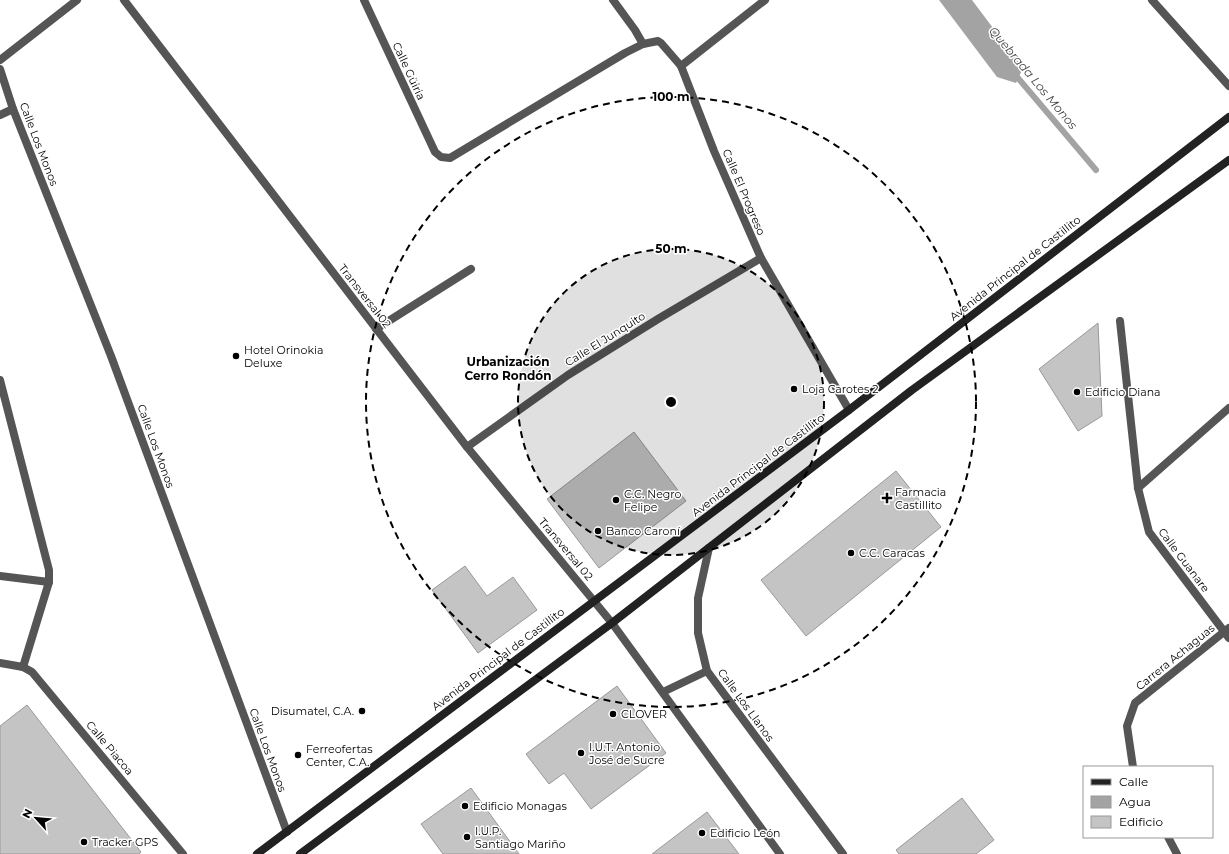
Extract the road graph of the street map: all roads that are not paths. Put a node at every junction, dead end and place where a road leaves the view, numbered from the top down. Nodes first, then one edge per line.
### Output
1 (77, 0) edge
2 (124, 0) edge
3 (364, 0) edge
4 (613, 0) edge
5 (764, 0) edge
6 (1152, 0) edge
7 (644, 44) junction
8 (0, 60) edge
9 (681, 66) junction
10 (0, 69) edge
11 (1229, 86) edge
12 (13, 109) junction
13 (0, 114) edge
14 (1229, 117) edge
15 (1229, 160) edge
16 (761, 258) junction
17 (471, 269) dead end
18 (1120, 321) dead end
19 (376, 329) junction
20 (0, 380) edge
21 (1229, 408) edge
22 (849, 410) junction
23 (468, 447) junction
24 (1138, 488) junction
25 (709, 548) junction
26 (0, 576) edge
27 (49, 582) junction
28 (594, 600) junction
29 (612, 623) junction
30 (1227, 632) edge
31 (0, 663) edge
32 (22, 667) junction
33 (707, 671) junction
34 (662, 692) junction
35 (1133, 766) edge
36 (287, 832) junction
37 (1169, 838) edge
38 (183, 854) edge
39 (257, 854) edge
40 (300, 854) edge
41 (780, 854) edge
42 (843, 854) edge
43 (1177, 854) edge

1 - 8 street
2 - 19 street, Transversal 02
3 - 7 street, Calle Güiria
4 - 7 street
5 - 9 street
6 - 11 street
7 - 9 street, Calle El Progreso
9 - 16 street, Calle El Progreso
10 - 12 street, Calle Los Monos
12 - 13 street
12 - 36 street, Calle Los Monos
14 - 22 main road, Avenida Principal de Castillito
15 - 25 main road
16 - 22 street, Calle El Progreso
16 - 23 street, Calle El Junquito
17 - 19 street
18 - 24 street, Calle Guanare
19 - 23 street, Transversal 02
20 - 27 street
21 - 24 street
22 - 28 main road, Avenida Principal de Castillito
23 - 28 street, Transversal 02
24 - 30 street, Calle Guanare
25 - 29 main road
25 - 33 street, Calle Los Llanos
26 - 27 street
27 - 32 street
28 - 29 street
28 - 36 main road, Avenida Principal de Castillito
29 - 34 street
29 - 40 main road
30 - 35 street, Carrera Achaguas
31 - 32 street, Calle Piacoa
32 - 38 street, Calle Piacoa
33 - 34 street
33 - 42 street, Calle Los Llanos
34 - 41 street
36 - 39 main road, Avenida Principal de Castillito
37 - 43 street

